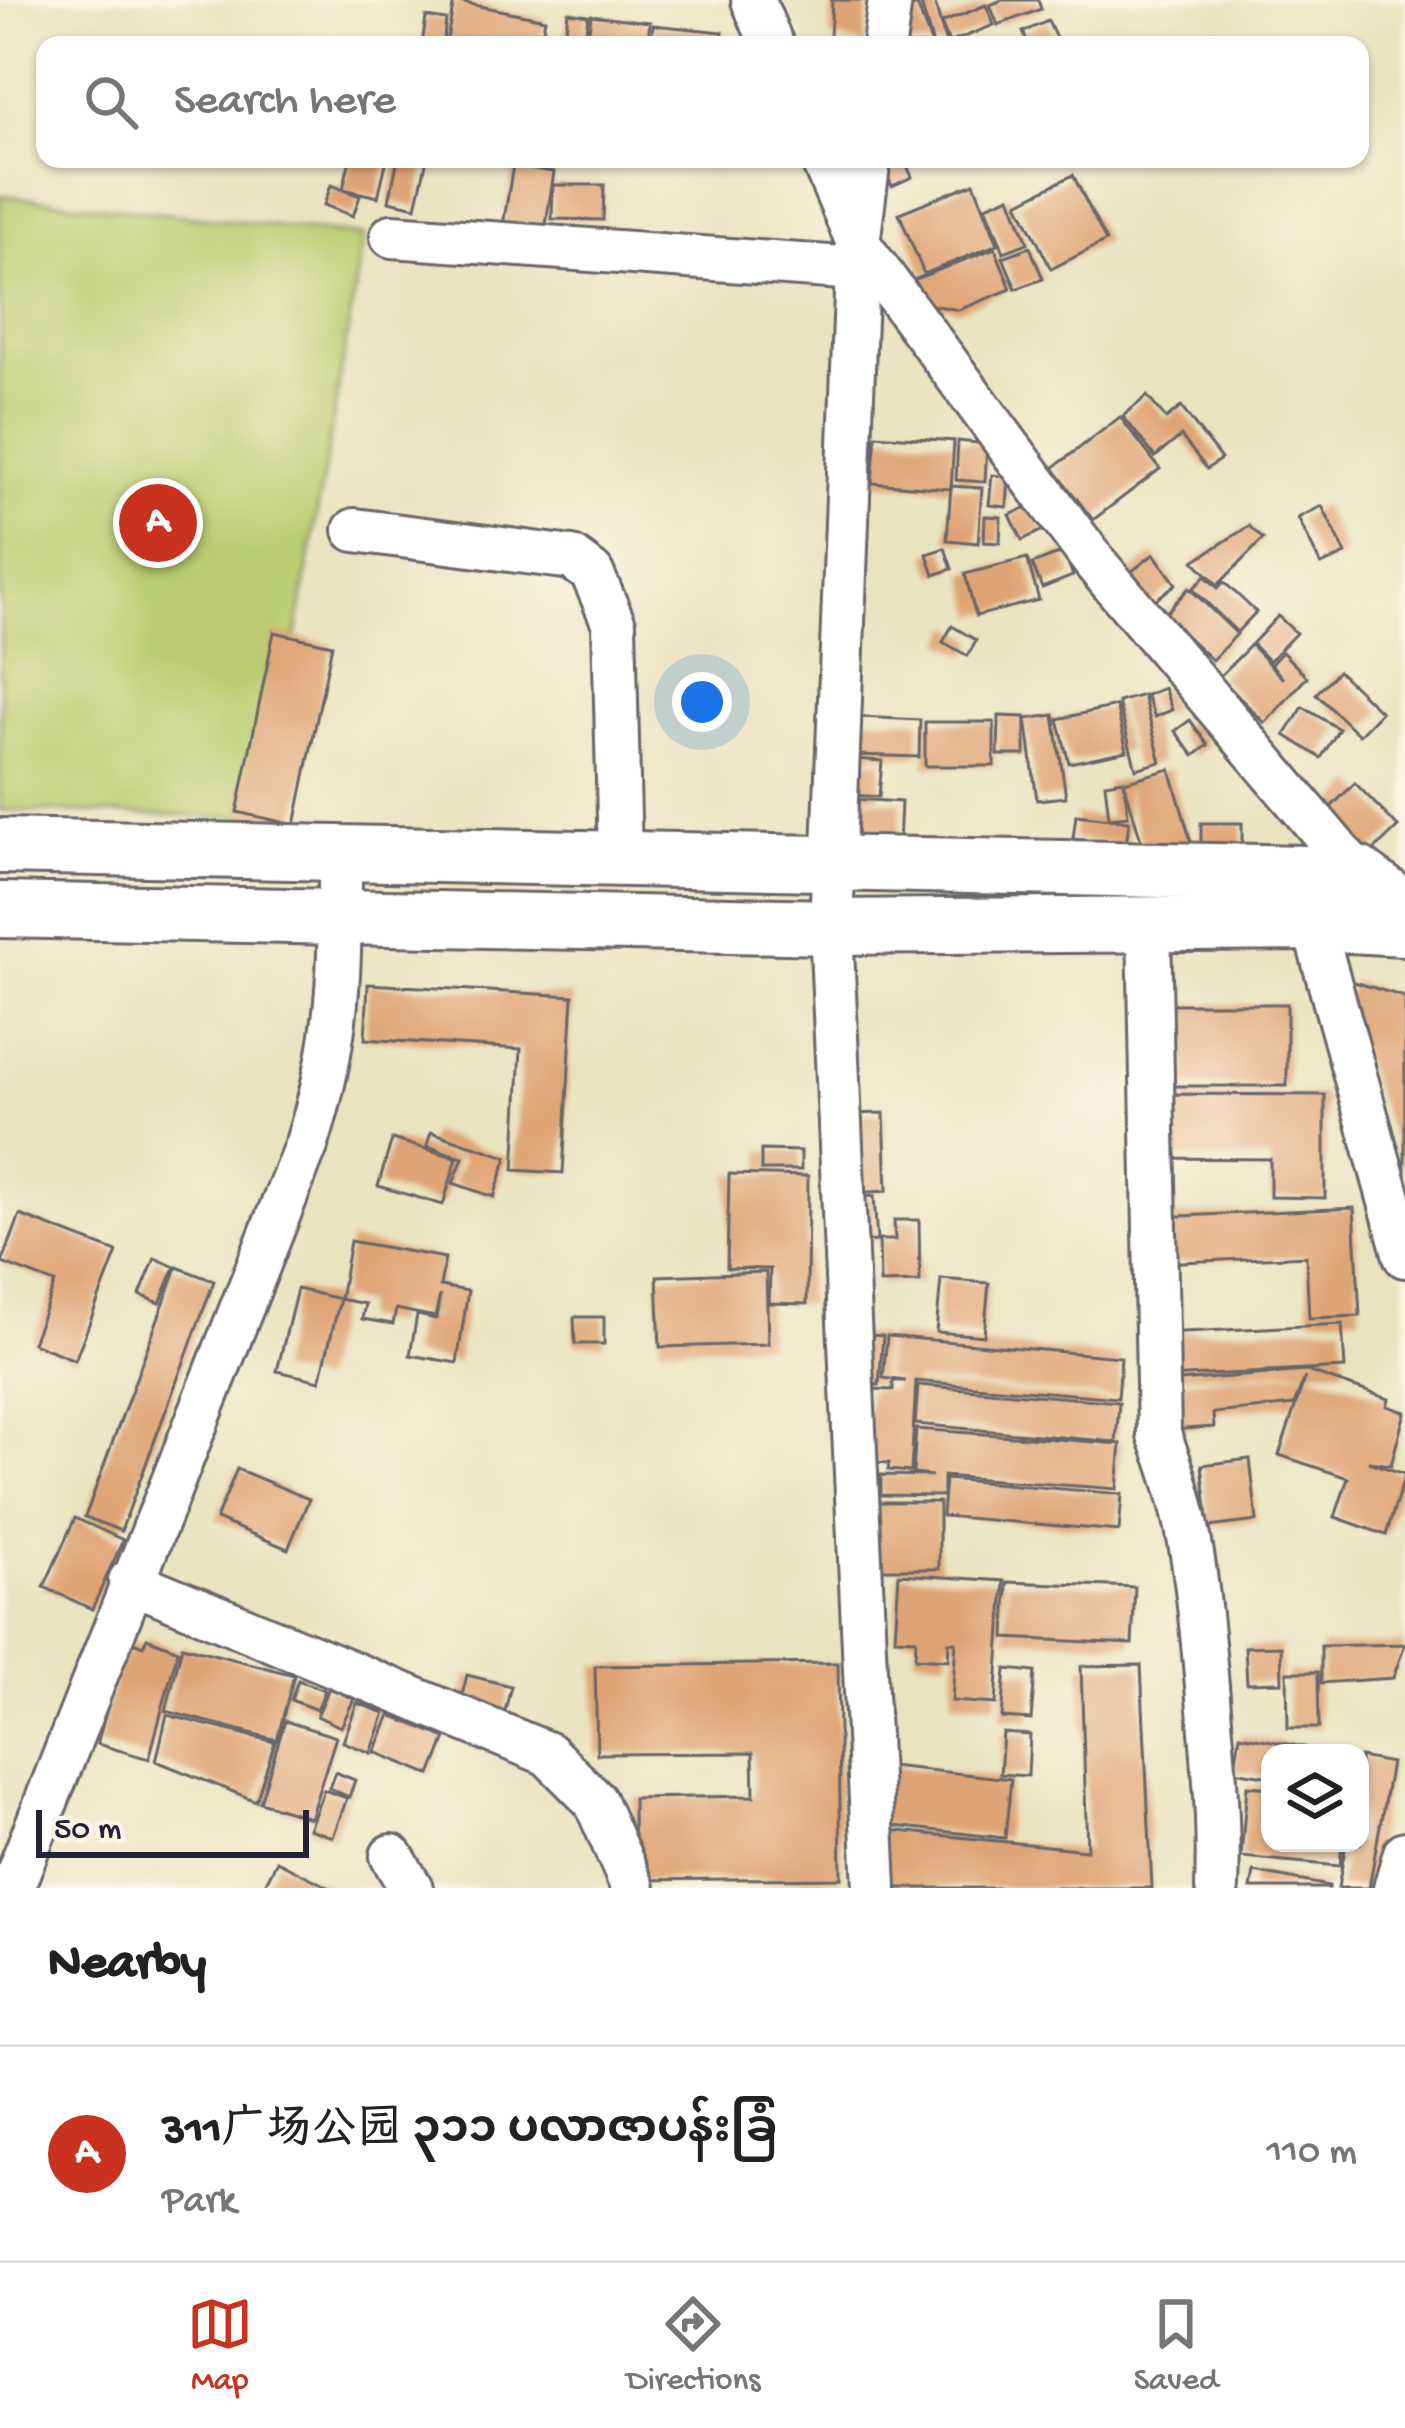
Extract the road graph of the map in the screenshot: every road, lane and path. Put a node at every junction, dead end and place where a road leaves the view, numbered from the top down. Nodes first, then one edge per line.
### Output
1 (753, 0) edge
2 (890, 0) edge
3 (768, 36) edge
4 (885, 36) edge
5 (825, 168) edge
6 (868, 168) edge
7 (392, 236) dead end
8 (858, 256) junction
9 (355, 530) dead end
10 (0, 846) edge
11 (340, 853) junction
12 (620, 859) junction
13 (834, 863) junction
14 (1358, 874) junction
15 (1405, 909) edge
16 (0, 910) edge
17 (340, 917) junction
18 (1313, 923) junction
19 (1149, 924) junction
20 (831, 927) junction
21 (1405, 928) edge
22 (1405, 1256) edge
23 (130, 1581) junction
24 (1405, 1853) edge
25 (12, 1888) edge
26 (633, 1888) edge
27 (875, 1888) edge
28 (1217, 1888) edge
29 (1396, 1888) edge

1 - 3 street
2 - 4 street
5 - 8 street
6 - 8 street
7 - 8 street
8 - 13 street
8 - 14 street
9 - 12 street
10 - 11 main road
11 - 12 main road
11 - 17 street
12 - 13 main road
13 - 14 main road
13 - 20 street
14 - 15 main road
16 - 17 main road
17 - 20 main road
17 - 23 street
18 - 19 main road
18 - 21 main road
18 - 22 street
19 - 20 main road
19 - 28 street
20 - 27 street
23 - 25 street
23 - 26 street
24 - 29 street

